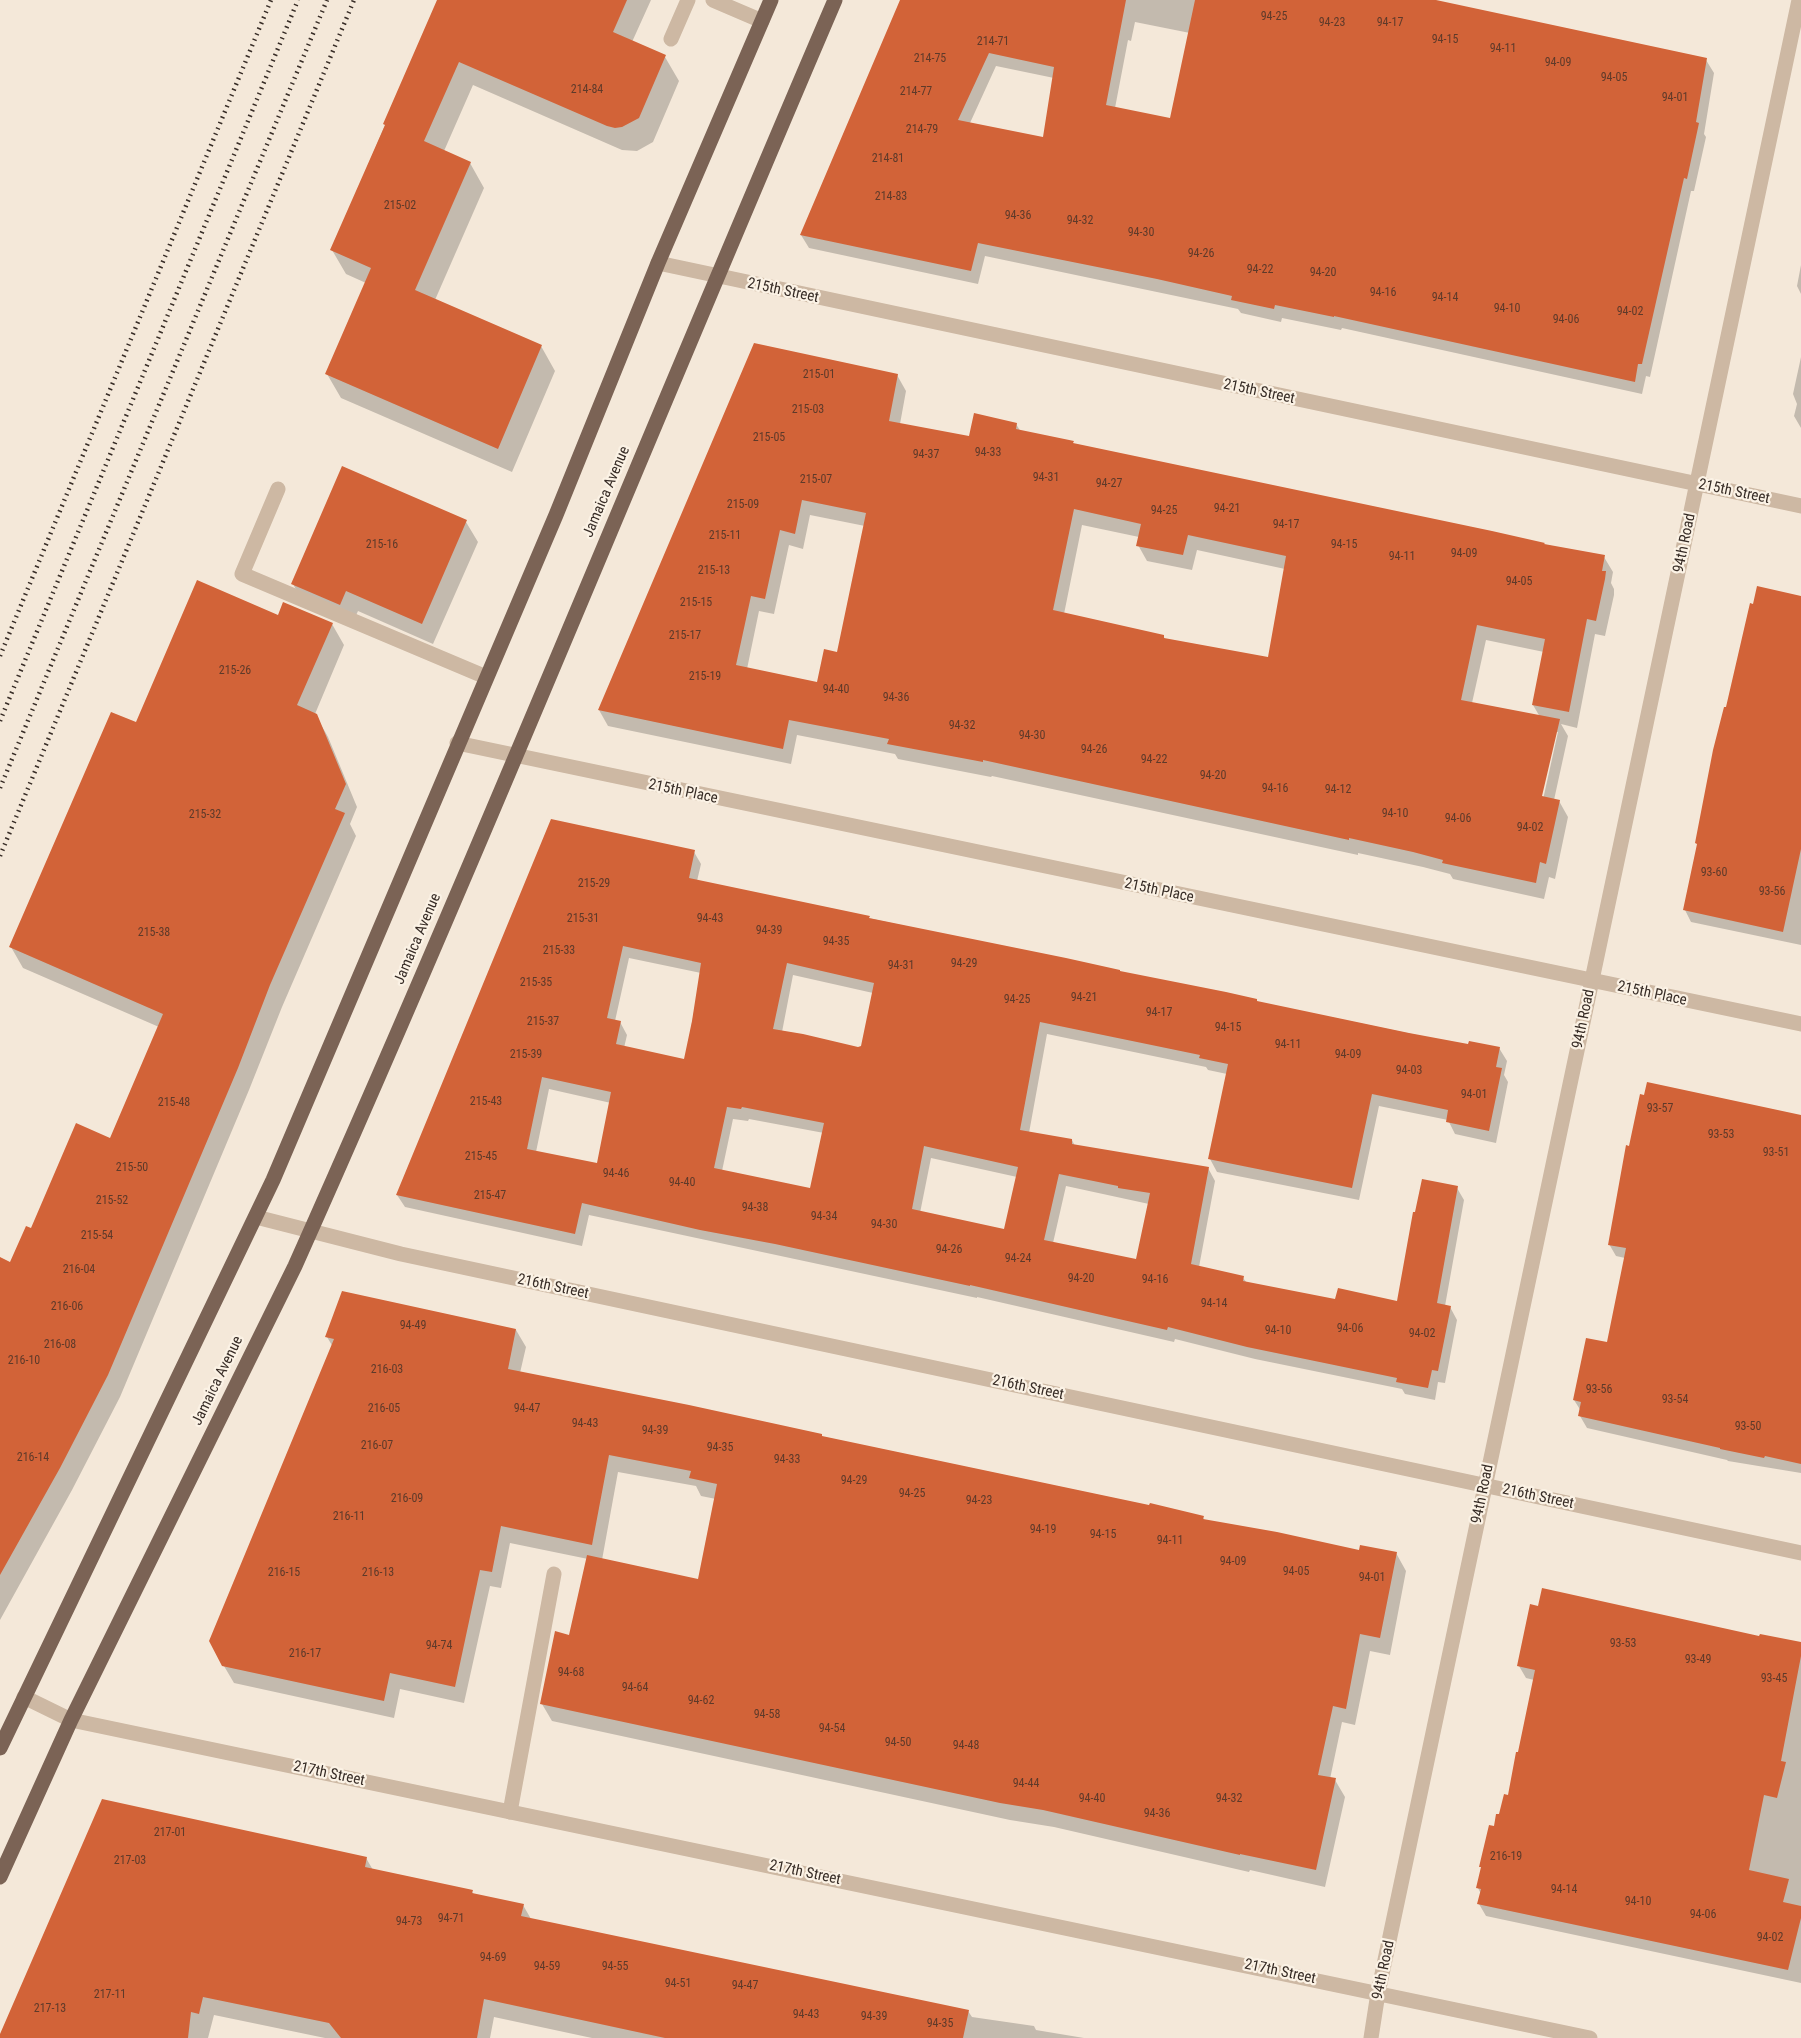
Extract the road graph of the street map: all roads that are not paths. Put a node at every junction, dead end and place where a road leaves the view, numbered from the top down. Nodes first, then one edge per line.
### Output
1 (688, 0) edge
2 (713, 0) edge
3 (771, 0) edge
4 (835, 0) edge
5 (1799, 0) edge
6 (762, 21) junction
7 (671, 39) dead end
8 (658, 263) junction
9 (716, 277) junction
10 (1697, 485) junction
11 (278, 489) dead end
12 (1801, 506) edge
13 (486, 677) junction
14 (457, 743) junction
15 (516, 757) junction
16 (1592, 981) junction
17 (1801, 1024) edge
18 (256, 1217) junction
19 (310, 1232) junction
20 (1484, 1486) junction
21 (1801, 1553) edge
22 (554, 1574) dead end
23 (24, 1696) junction
24 (71, 1720) junction
25 (0, 1748) edge
26 (510, 1812) junction
27 (0, 1877) edge
28 (1378, 1993) junction
29 (1371, 2038) edge
30 (1590, 2038) edge

1 - 7 street
2 - 6 street
3 - 6 main road
4 - 9 main road, Jamaica Avenue
5 - 10 street, 94th Road
6 - 8 main road
8 - 9 street, 215th Street
8 - 13 main road
9 - 10 street, 215th Street
9 - 15 main road, Jamaica Avenue
10 - 12 street, 215th Street
10 - 16 street, 94th Road
11 - 13 street
13 - 14 main road
14 - 15 street, 215th Place
14 - 18 main road
15 - 16 street, 215th Place
15 - 19 main road, Jamaica Avenue
16 - 17 street, 215th Place
16 - 20 street, 94th Road
18 - 19 street, 216th Street
18 - 23 main road
19 - 20 street, 216th Street
19 - 24 main road, Jamaica Avenue
20 - 21 street, 216th Street
20 - 28 street, 94th Road
22 - 26 street
23 - 24 street, 217th Street
23 - 25 main road
24 - 26 street, 217th Street
24 - 27 main road, Jamaica Avenue
26 - 28 street, 217th Street
28 - 29 street, 94th Road
28 - 30 street, 217th Street

